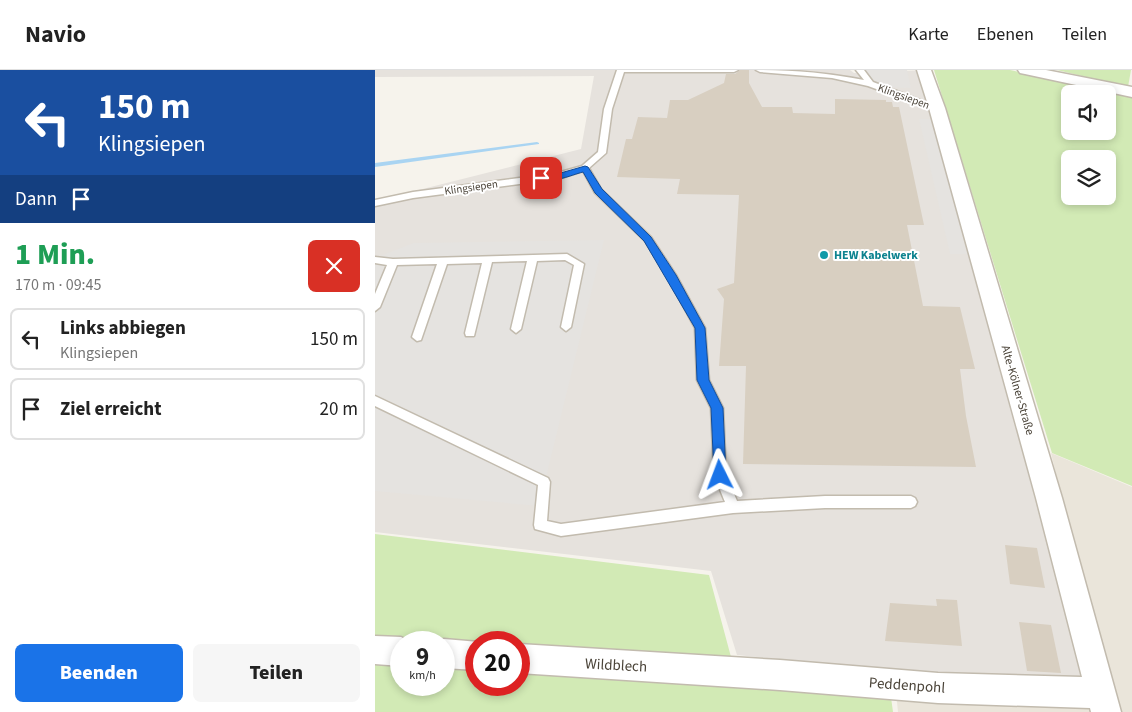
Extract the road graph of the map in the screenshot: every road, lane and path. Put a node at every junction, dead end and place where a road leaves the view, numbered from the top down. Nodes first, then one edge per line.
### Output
1 (734, 70) edge
2 (760, 70) edge
3 (860, 70) edge
4 (923, 70) edge
5 (1025, 70) edge
6 (871, 84) junction
7 (1132, 92) edge
8 (937, 108) junction
9 (585, 168) junction
10 (375, 205) edge
11 (533, 258) junction
12 (488, 259) junction
13 (375, 260) edge
14 (443, 260) junction
15 (393, 262) junction
16 (375, 307) edge
17 (566, 327) dead end
18 (517, 330) dead end
19 (470, 333) dead end
20 (417, 338) dead end
21 (375, 401) edge
22 (911, 502) dead end
23 (733, 507) junction
24 (375, 650) edge
25 (390, 651) edge
26 (530, 660) edge
27 (713, 670) joint
28 (1104, 703) edge

1 - 9 lane, Klingsiepen
2 - 6 lane, Klingsiepen
3 - 6 lane, Klingsiepen
4 - 8 street, Alte-Kölner-Straße
5 - 7 street
6 - 8 lane, Klingsiepen
8 - 28 street, Alte-Kölner-Straße
9 - 10 lane, Klingsiepen
9 - 23 lane
11 - 12 lane
11 - 17 lane
11 - 18 lane
12 - 14 lane
12 - 19 lane
13 - 15 lane
14 - 15 lane
14 - 20 lane
15 - 16 lane
21 - 23 lane
22 - 23 lane
24 - 25 street
26 - 27 street, Wildblech
27 - 28 street, Peddenpohl

